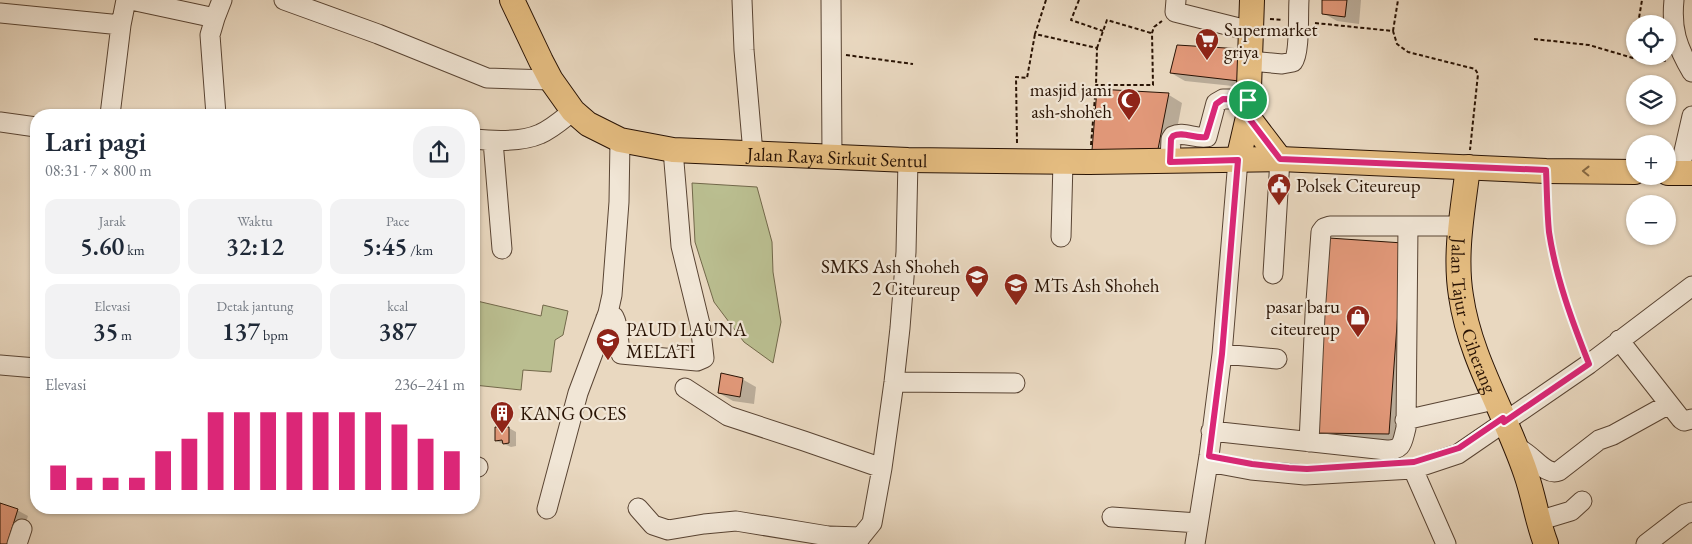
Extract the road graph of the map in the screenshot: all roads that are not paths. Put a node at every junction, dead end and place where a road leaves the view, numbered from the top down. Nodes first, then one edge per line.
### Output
1 (126, 0) edge
2 (131, 0) edge
3 (222, 0) edge
4 (284, 0) edge
5 (512, 0) edge
6 (742, 0) edge
7 (831, 0) edge
8 (1299, 0) edge
9 (1674, 0) edge
10 (1175, 6) edge
11 (0, 13) edge
12 (1252, 16) edge
13 (215, 18) junction
14 (121, 25) junction
15 (1250, 61) junction
16 (1688, 66) edge
17 (551, 80) junction
18 (1248, 108) junction
19 (111, 109) edge
20 (216, 109) edge
21 (573, 111) junction
22 (1692, 116) edge
23 (0, 122) edge
24 (30, 126) edge
25 (480, 140) edge
26 (620, 140) junction
27 (493, 141) junction
28 (673, 150) junction
29 (753, 153) junction
30 (832, 156) junction
31 (1280, 159) junction
32 (908, 160) junction
33 (1238, 160) junction
34 (1063, 162) junction
35 (1170, 162) junction
36 (1468, 167) junction
37 (1626, 172) edge
38 (1679, 173) edge
39 (1408, 226) junction
40 (1460, 226) junction
41 (1061, 237) dead end
42 (502, 249) dead end
43 (1273, 274) dead end
44 (1692, 286) edge
45 (606, 318) junction
46 (1619, 340) junction
47 (1222, 354) junction
48 (1277, 359) dead end
49 (0, 365) edge
50 (30, 368) edge
51 (894, 382) junction
52 (1016, 384) dead end
53 (685, 388) dead end
54 (1669, 404) junction
55 (1500, 413) junction
56 (1692, 419) edge
57 (1405, 420) junction
58 (1212, 432) junction
59 (1309, 442) junction
60 (1515, 447) junction
61 (1395, 450) junction
62 (1208, 459) junction
63 (1414, 466) junction
64 (882, 468) junction
65 (1582, 500) dead end
66 (638, 508) dead end
67 (547, 509) dead end
68 (1692, 512) edge
69 (1112, 518) dead end
70 (1538, 521) junction
71 (1198, 523) junction
72 (858, 540) edge
73 (1196, 544) edge
74 (1446, 544) edge
75 (1546, 544) edge
76 (1646, 544) edge

1 - 14 street
2 - 13 street
3 - 13 street
4 - 17 street
5 - 17 main road, Jalan Raya Sirkuit Sentul
6 - 29 street
7 - 30 street
8 - 15 street
9 - 16 street
10 - 12 street
11 - 14 street
12 - 15 main road
13 - 20 street
14 - 19 street
15 - 18 main road
17 - 21 main road, Jalan Raya Sirkuit Sentul
18 - 31 main road
18 - 33 main road
18 - 35 street
21 - 26 main road, Jalan Raya Sirkuit Sentul
21 - 27 street
22 - 38 street
23 - 24 street
25 - 27 street
26 - 28 main road, Jalan Raya Sirkuit Sentul
26 - 45 street
27 - 42 street
28 - 29 main road, Jalan Raya Sirkuit Sentul
28 - 45 street
29 - 30 main road, Jalan Raya Sirkuit Sentul
30 - 32 main road, Jalan Raya Sirkuit Sentul
31 - 33 main road, Jalan Raya Sirkuit Sentul
31 - 36 main road, Jalan Raya Sirkuit Sentul
31 - 43 street
32 - 34 main road, Jalan Raya Sirkuit Sentul
32 - 51 street
33 - 35 main road, Jalan Raya Sirkuit Sentul
33 - 47 street
34 - 35 main road, Jalan Raya Sirkuit Sentul
34 - 41 street
37 -> 36 main road, Jalan Raya Sirkuit Sentul
36 - 40 main road, Jalan Tajur - Ciherang
39 - 40 street
39 - 57 street
39 - 59 street
40 - 55 main road, Jalan Tajur - Ciherang
44 - 46 street
45 - 67 street
46 - 54 street
46 - 55 street
47 - 48 street
47 - 58 street
49 - 50 street
51 - 52 street
51 - 64 street
53 - 64 street
54 - 56 street
54 - 60 street
55 - 57 street
55 - 60 main road, Jalan Tajur - Ciherang
55 - 63 street
57 - 61 street
58 - 59 street
58 - 62 street
59 - 61 street
60 - 70 main road, Jalan Tajur - Ciherang
61 - 63 street
62 - 63 street
62 - 71 street
63 - 74 street
64 - 72 street
65 - 70 street
66 - 72 street
68 - 76 street
69 - 71 street
70 - 75 main road, Jalan Tajur - Ciherang
71 - 73 street

